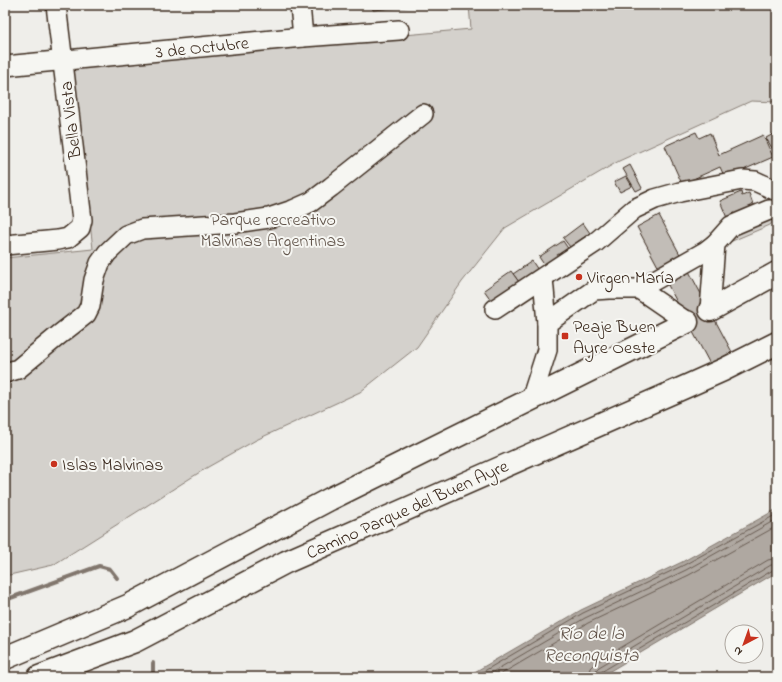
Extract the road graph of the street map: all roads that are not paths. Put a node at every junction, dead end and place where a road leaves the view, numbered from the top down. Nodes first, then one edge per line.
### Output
1 (56, 5) edge
2 (300, 5) edge
3 (399, 30) dead end
4 (303, 37) junction
5 (63, 61) junction
6 (5, 66) edge
7 (423, 114) dead end
8 (777, 191) edge
9 (777, 210) edge
10 (715, 244) junction
11 (5, 245) edge
12 (777, 273) edge
13 (543, 278) junction
14 (639, 289) junction
15 (495, 309) dead end
16 (710, 310) joint
17 (687, 322) joint
18 (547, 324) junction
19 (777, 343) edge
20 (5, 373) edge
21 (531, 400) junction
22 (135, 641) junction
23 (40, 644) junction
24 (5, 652) edge
25 (5, 658) edge
26 (39, 677) edge
27 (66, 677) edge

1 - 5 street, Bella Vista
2 - 4 street
3 - 4 street, 3 de Octubre
4 - 5 street, 3 de Octubre
5 - 6 street, 3 de Octubre
5 - 11 street, Bella Vista
7 - 20 street
8 - 13 street
9 - 10 street
10 - 14 street
10 - 16 street
12 - 16 highway
13 - 15 street
13 - 18 street
14 - 17 street
14 - 18 street
17 - 21 highway, Camino Parque del Buen Ayre
18 - 21 street
19 - 22 highway, Camino Parque del Buen Ayre
21 - 23 highway, Camino Parque del Buen Ayre
22 - 26 highway, Camino Parque del Buen Ayre
22 - 27 highway
23 - 24 highway
23 - 25 highway, Camino Parque del Buen Ayre

